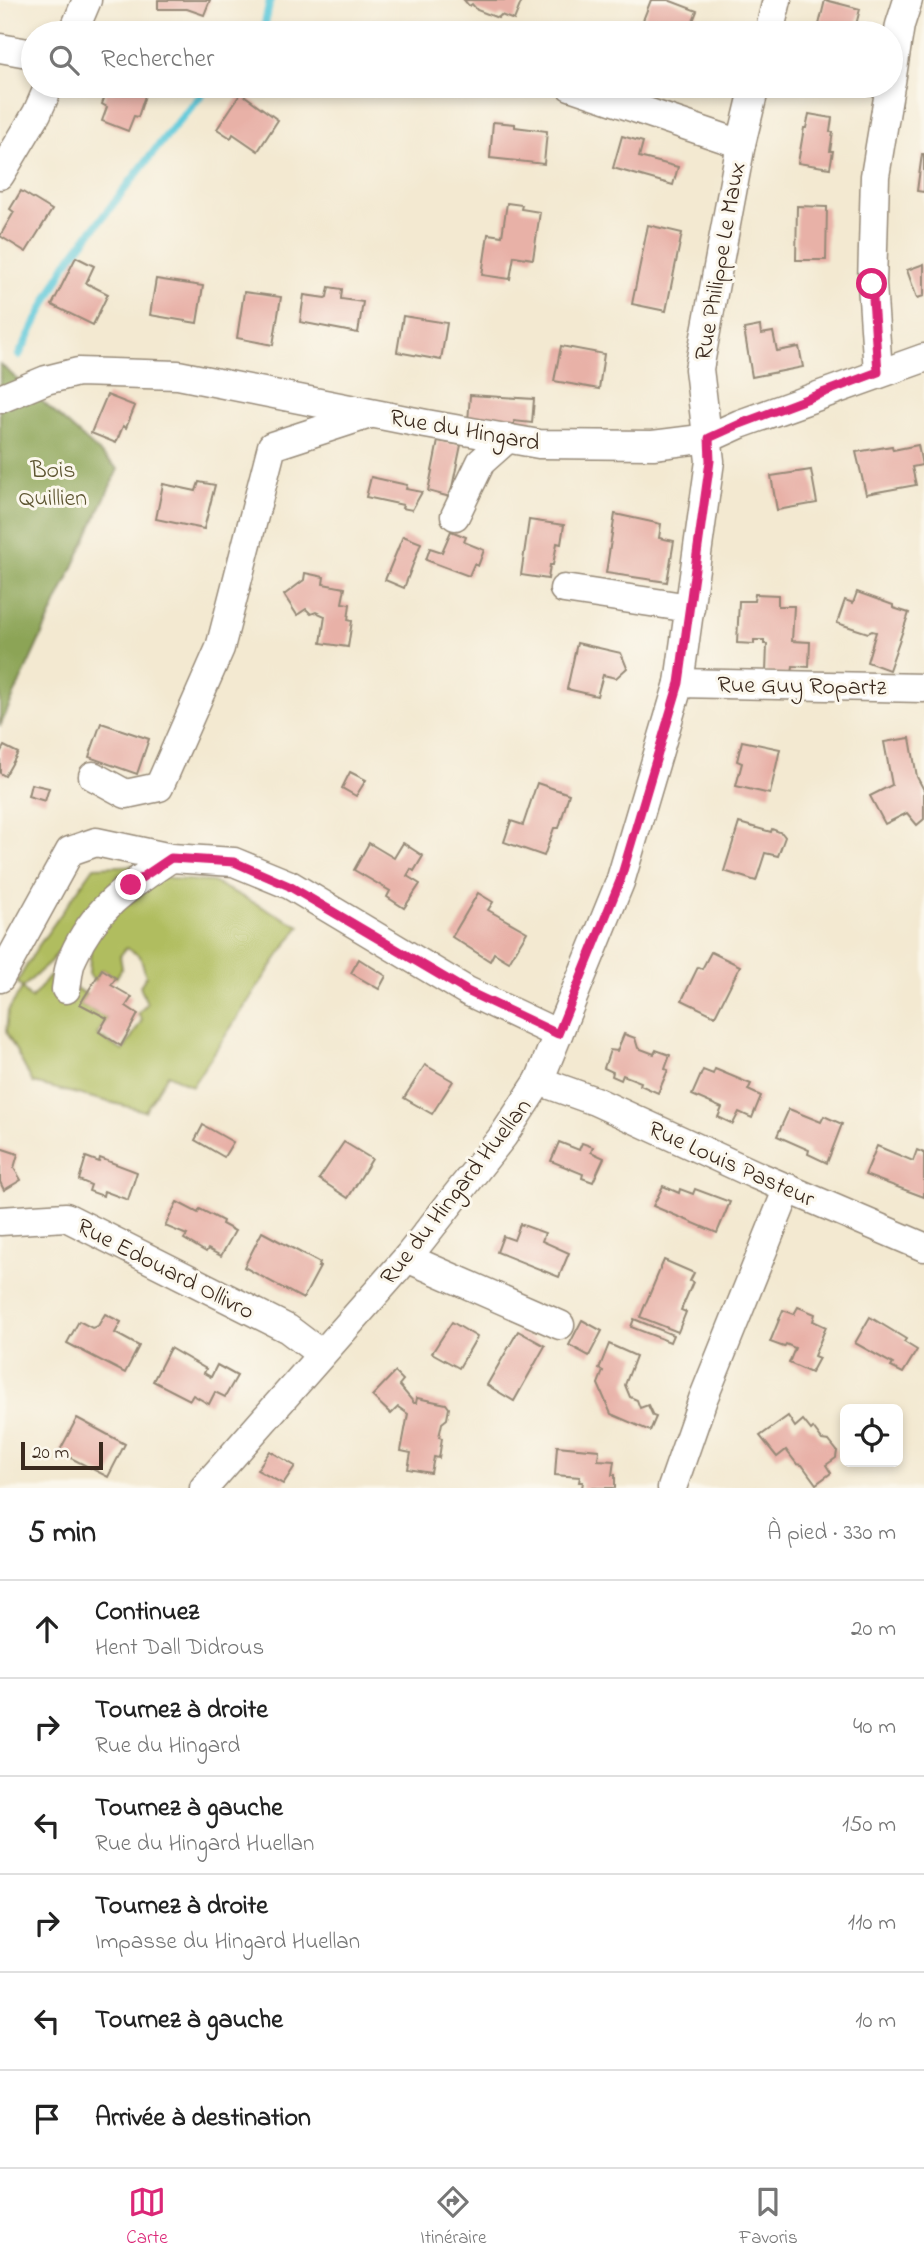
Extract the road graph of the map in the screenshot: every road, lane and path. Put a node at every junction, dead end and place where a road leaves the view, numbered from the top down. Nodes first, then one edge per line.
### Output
1 (87, 0) edge
2 (777, 0) edge
3 (908, 0) edge
4 (78, 21) edge
5 (772, 21) edge
6 (901, 21) edge
7 (0, 48) edge
8 (21, 52) edge
9 (44, 98) edge
10 (605, 98) edge
11 (752, 98) edge
12 (888, 98) edge
13 (741, 144) junction
14 (0, 175) edge
15 (924, 358) edge
16 (878, 372) junction
17 (0, 399) edge
18 (372, 413) junction
19 (508, 438) junction
20 (709, 438) junction
21 (456, 516) dead end
22 (565, 589) dead end
23 (690, 608) junction
24 (679, 683) junction
25 (924, 688) edge
26 (93, 776) dead end
27 (171, 858) junction
28 (0, 978) edge
29 (66, 989) dead end
30 (558, 1034) junction
31 (539, 1082) junction
32 (788, 1188) junction
33 (0, 1221) edge
34 (924, 1247) edge
35 (407, 1258) junction
36 (560, 1325) dead end
37 (321, 1354) junction
38 (204, 1488) edge
39 (672, 1488) edge

1 - 4 street
2 - 5 street
3 - 6 street
7 - 8 street
9 - 14 street
10 - 13 street
11 - 13 street, Rue Philippe Le Maux
12 - 16 street
13 - 20 street, Rue Philippe Le Maux
15 - 16 street, Rue du Hingard
16 - 20 street, Rue du Hingard
17 - 18 street, Rue du Hingard
18 - 19 street, Rue du Hingard
18 - 26 street
19 - 20 street, Rue du Hingard
19 - 21 street
20 - 23 street, Rue du Hingard Huellan
22 - 23 street
23 - 24 street, Rue du Hingard Huellan
24 - 25 street, Rue Guy Ropartz
24 - 30 street, Rue du Hingard Huellan
27 - 28 street
27 - 29 street
27 - 30 street
30 - 31 street, Rue du Hingard Huellan
31 - 32 street, Rue Louis Pasteur
31 - 35 street, Rue du Hingard Huellan
32 - 34 street, Rue Louis Pasteur
32 - 39 street
33 - 37 street, Rue Edouard Ollivro
35 - 36 street
35 - 37 street, Rue du Hingard Huellan
37 - 38 street, Rue du Hingard Huellan

